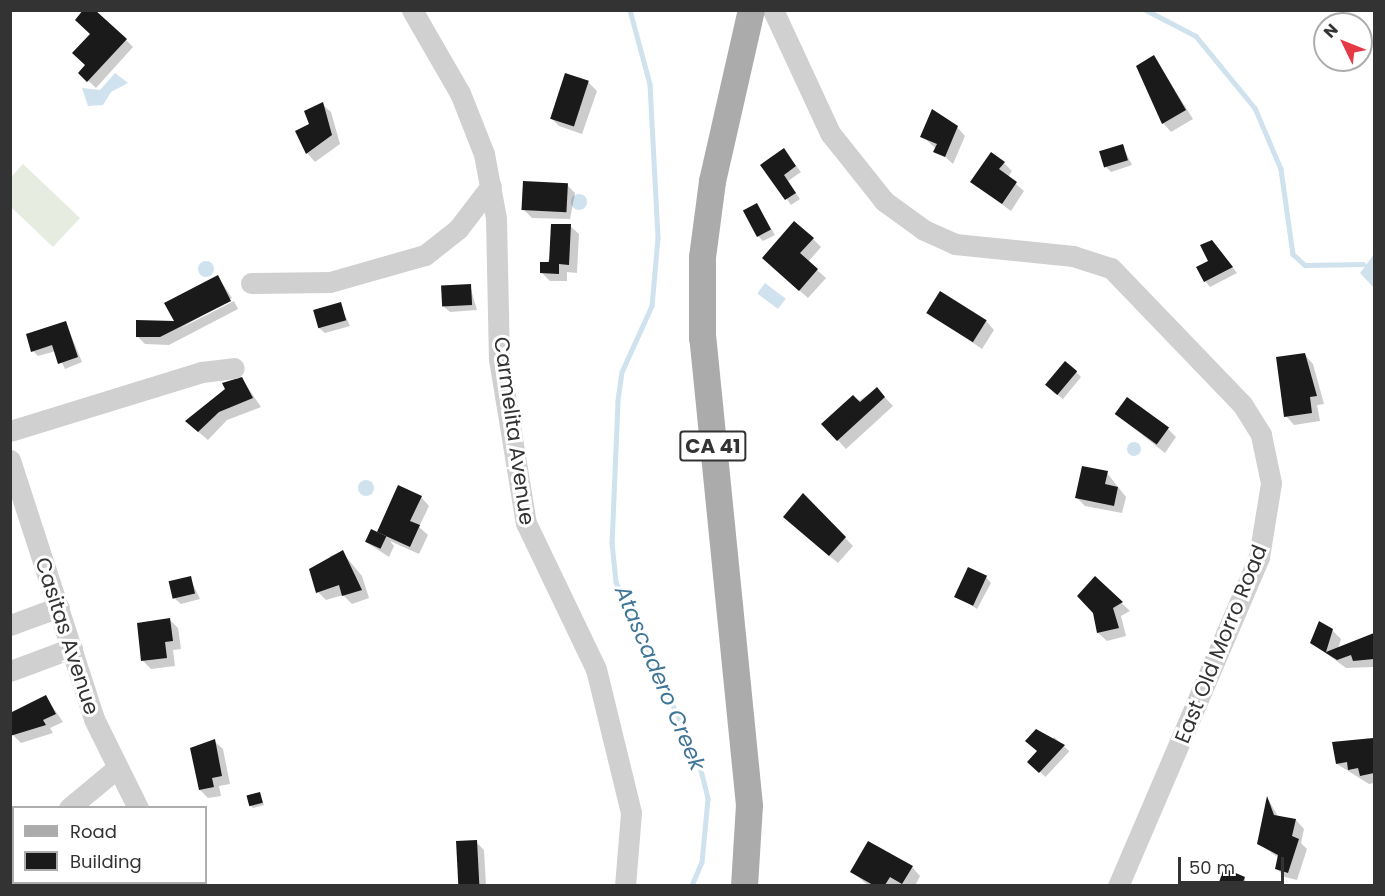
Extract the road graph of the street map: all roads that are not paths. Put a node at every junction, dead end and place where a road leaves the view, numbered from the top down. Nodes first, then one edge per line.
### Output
1 (412, 10) edge
2 (751, 10) edge
3 (773, 10) edge
4 (491, 186) junction
5 (251, 283) dead end
6 (234, 368) dead end
7 (10, 431) edge
8 (10, 460) edge
9 (16, 502) edge
10 (58, 607) junction
11 (10, 625) edge
12 (72, 648) junction
13 (10, 671) edge
14 (116, 769) junction
15 (70, 806) edge
16 (137, 806) edge
17 (625, 885) edge
18 (744, 885) edge
19 (1118, 885) edge

1 - 4 street, Carmelita Avenue
2 - 18 main road, CA 41 / CA 41
3 - 19 street, East Old Morro Road
4 - 5 street
4 - 17 street, Carmelita Avenue
6 - 7 street
8 - 9 street, Casitas Avenue
9 - 10 street, Casitas Avenue
10 - 11 street
10 - 12 street, Casitas Avenue
12 - 13 street
12 - 14 street, Casitas Avenue
14 - 15 street
14 - 16 street, Casitas Avenue

